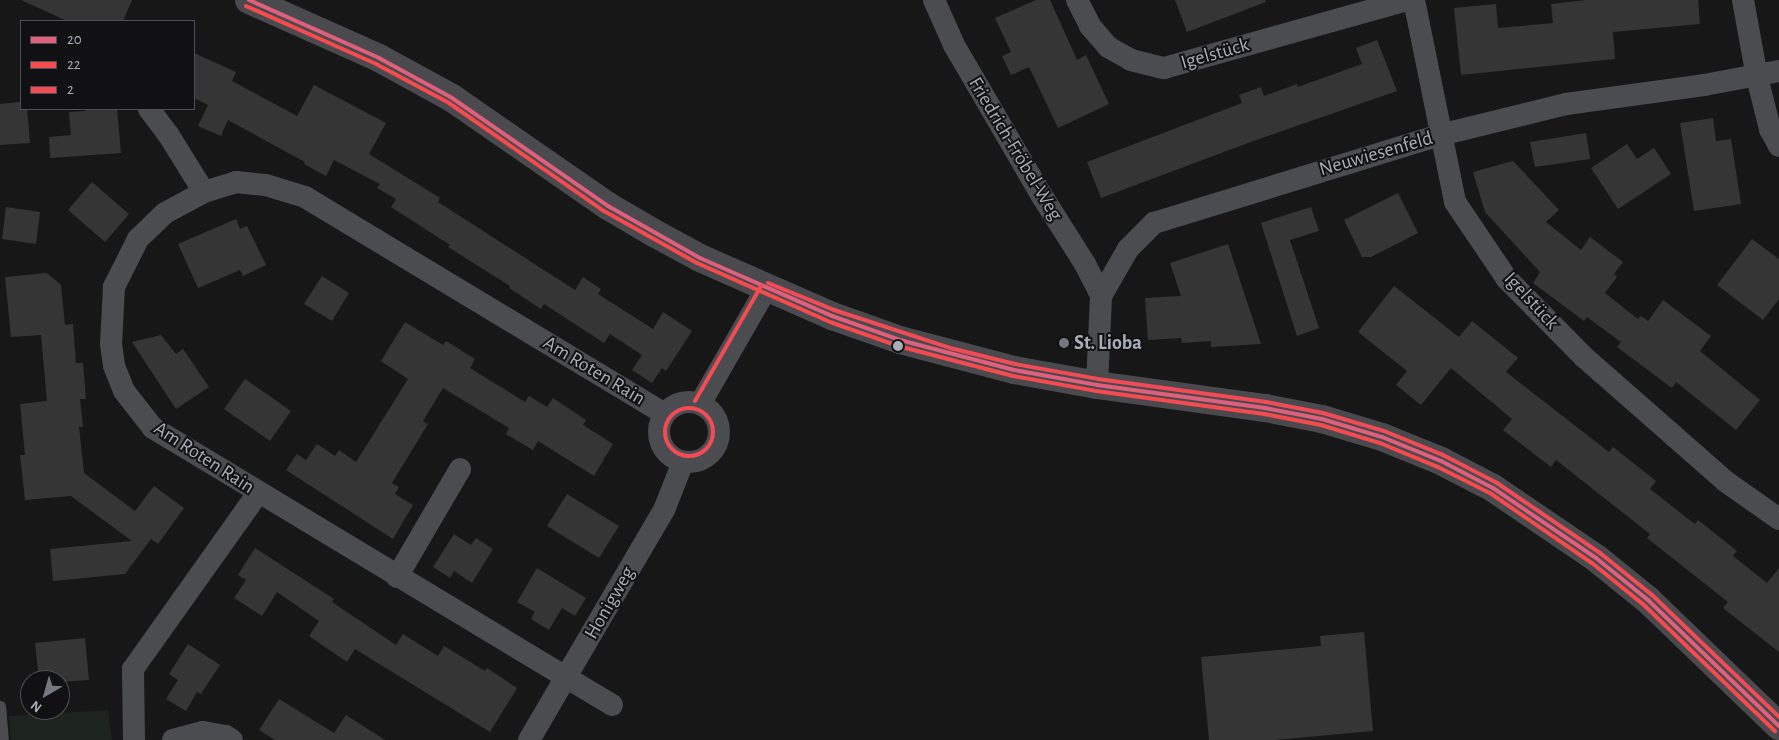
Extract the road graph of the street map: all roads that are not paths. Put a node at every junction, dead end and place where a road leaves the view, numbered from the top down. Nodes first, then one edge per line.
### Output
1 (249, 0) edge
2 (934, 0) edge
3 (1077, 0) edge
4 (1408, 0) edge
5 (1414, 0) edge
6 (1743, 0) edge
7 (1779, 71) edge
8 (1756, 77) junction
9 (150, 110) edge
10 (1440, 135) junction
11 (1779, 146) edge
12 (204, 192) junction
13 (766, 289) junction
14 (1101, 296) junction
15 (1098, 385) junction
16 (700, 404) junction
17 (664, 414) junction
18 (683, 462) junction
19 (460, 469) dead end
20 (258, 493) junction
21 (1779, 519) edge
22 (397, 577) junction
23 (566, 679) junction
24 (612, 705) dead end
25 (0, 706) edge
26 (1779, 726) edge
27 (3, 740) edge
28 (134, 740) edge
29 (173, 740) edge
30 (232, 740) edge
31 (529, 740) edge

1 - 13 street
2 - 14 street, Friedrich-Fröbel-Weg
3 - 4 street, Igelstück
5 - 10 street, Igelstück
6 - 8 street
7 - 8 street, Neuwiesenfeld
8 - 10 street, Neuwiesenfeld
8 - 11 street
9 - 12 street
10 - 14 street, Neuwiesenfeld
10 - 21 street, Igelstück
12 - 17 street, Am Roten Rain
12 - 20 street, Am Roten Rain
13 - 15 street
13 - 16 street
14 - 15 street, Neuwiesenfeld
15 - 26 street
16 - 17 street
16 - 18 street
17 - 18 street
18 - 23 street, Honigweg
19 - 22 street
20 - 22 street, Am Roten Rain
20 - 28 street
22 - 23 street, Am Roten Rain
23 - 24 street, Am Roten Rain
23 - 31 street, Honigweg
25 - 27 lane
29 - 30 street

